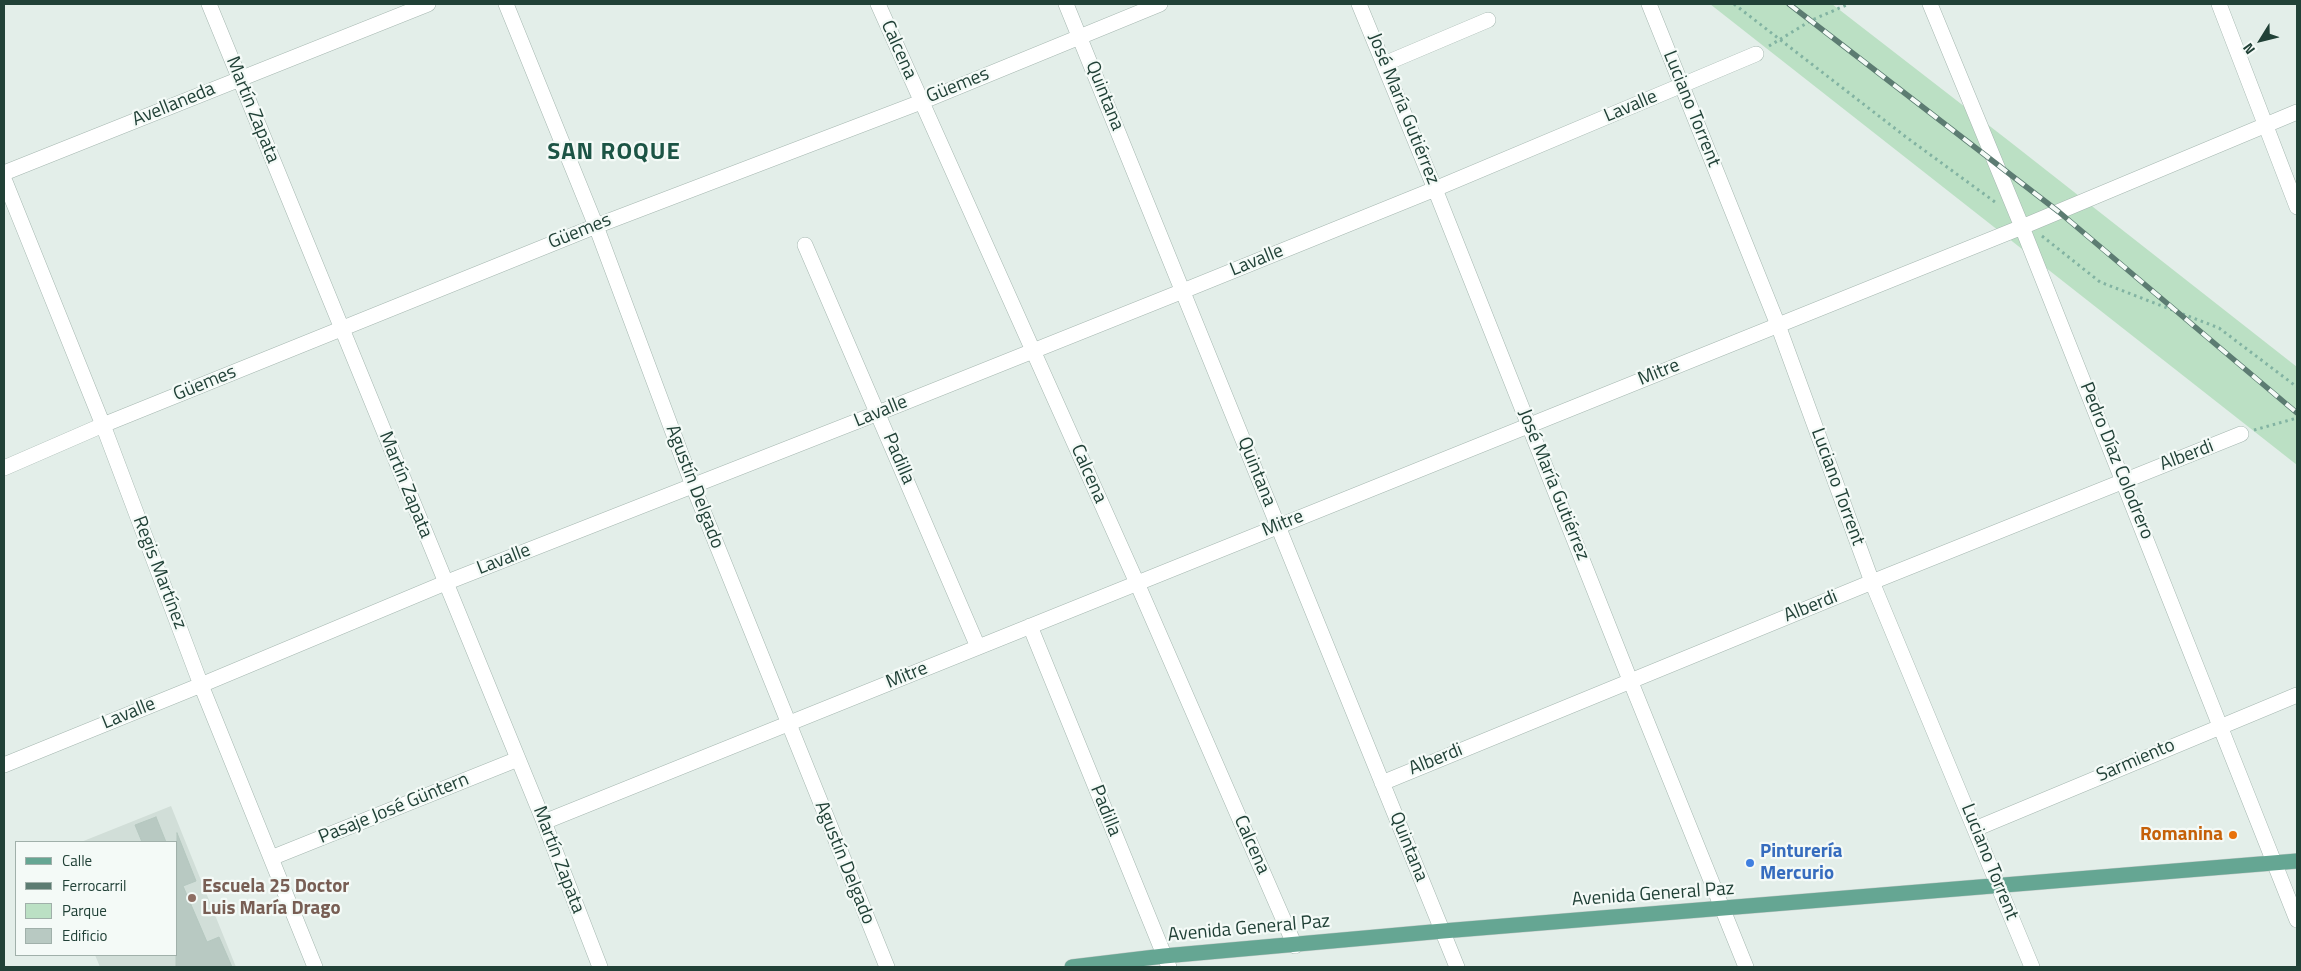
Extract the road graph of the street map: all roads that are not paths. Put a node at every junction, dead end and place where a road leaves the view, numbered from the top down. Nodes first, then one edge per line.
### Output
1 (209, 4) edge
2 (428, 4) edge
3 (506, 4) edge
4 (878, 4) edge
5 (1066, 4) edge
6 (1160, 4) edge
7 (1359, 4) edge
8 (1648, 4) edge
9 (1930, 4) edge
10 (2218, 4) edge
11 (1488, 20) dead end
12 (1079, 36) junction
13 (1756, 54) road end
14 (1384, 64) junction
15 (239, 79) junction
16 (1682, 86) junction
17 (921, 102) junction
18 (2297, 112) edge
19 (2266, 124) junction
20 (4, 173) edge
21 (4, 179) edge
22 (1435, 188) junction
23 (2297, 207) edge
24 (596, 226) junction
25 (2022, 227) junction
26 (805, 245) dead end
27 (1182, 291) junction
28 (1778, 325) junction
29 (341, 329) junction
30 (1032, 350) junction
31 (878, 413) junction
32 (103, 425) junction
33 (1529, 425) junction
34 (2241, 434) road end
35 (4, 468) edge
36 (2123, 480) junction
37 (693, 486) junction
38 (1278, 526) junction
39 (1872, 582) junction
40 (445, 583) junction
41 (1137, 583) junction
42 (1030, 626) junction
43 (978, 647) junction
44 (1630, 680) junction
45 (201, 685) junction
46 (2297, 695) edge
47 (788, 724) junction
48 (2221, 725) junction
49 (518, 759) junction
50 (4, 765) edge
51 (1382, 783) junction
52 (544, 822) junction
53 (1975, 829) junction
54 (270, 858) junction
55 (2297, 861) edge
56 (2274, 863) junction
57 (1998, 885) junction
58 (1724, 910) junction
59 (2297, 920) edge
60 (1443, 931) junction
61 (1295, 946) junction
62 (1167, 962) edge
63 (315, 967) edge
64 (600, 967) edge
65 (887, 967) edge
66 (1072, 967) edge
67 (1457, 967) edge
68 (1746, 967) edge
69 (2032, 967) edge

1 - 15 street, Martín Zapata
2 - 15 street, Avellaneda
3 - 24 street, Agustín Delgado
4 - 17 street, Calcena
5 - 12 street, Quintana
6 - 12 street, Güemes
7 - 14 street, José María Gutiérrez
8 - 16 street, Luciano Torrent
9 - 25 street, Pedro Díaz Colodrero
10 - 19 street
11 - 14 street
12 - 17 street, Güemes
12 - 27 street, Quintana
13 - 16 street, Lavalle
14 - 22 street, José María Gutiérrez
15 - 20 street, Avellaneda
15 - 29 street, Martín Zapata
16 - 22 street, Lavalle
16 - 28 street, Luciano Torrent
17 - 24 street, Güemes
17 - 30 street, Calcena
18 - 19 street, Mitre
19 - 23 street
19 - 25 street, Mitre
21 - 32 street, Regis Martínez
22 - 27 street, Lavalle
22 - 33 street, José María Gutiérrez
24 - 29 street, Güemes
24 - 37 street, Agustín Delgado
25 - 28 street, Mitre
25 - 36 street, Pedro Díaz Colodrero
26 - 31 street, Padilla
27 - 30 street, Lavalle
27 - 38 street, Quintana
28 - 33 street, Mitre
28 - 39 street, Luciano Torrent
29 - 32 street, Güemes
29 - 40 street, Martín Zapata
30 - 31 street, Lavalle
30 - 41 street, Calcena
31 - 37 street, Lavalle
31 - 43 street, Padilla
32 - 35 street, Güemes
32 - 45 street, Regis Martínez
33 - 38 street, Mitre
33 - 44 street, José María Gutiérrez
34 - 36 street, Alberdi
36 - 39 street, Alberdi
36 - 48 street, Pedro Díaz Colodrero
37 - 40 street, Lavalle
37 - 47 street, Agustín Delgado
38 - 41 street, Mitre
38 - 51 street, Quintana
39 - 44 street, Alberdi
39 - 53 street, Luciano Torrent
40 - 45 street, Lavalle
40 - 49 street, Martín Zapata
41 - 42 street, Mitre
41 - 61 street, Calcena
42 - 43 street, Mitre
42 - 62 street, Padilla
43 - 47 street, Mitre
44 - 51 street, Alberdi
44 - 58 street, José María Gutiérrez
45 - 50 street, Lavalle
45 - 54 street, Regis Martínez
46 - 48 street, Sarmiento
47 - 52 street, Mitre
47 - 65 street, Agustín Delgado
48 - 53 street, Sarmiento
48 - 56 street, Pedro Díaz Colodrero
49 - 52 street, Martín Zapata
49 - 54 street, Pasaje José Güntern
51 - 60 street, Quintana
52 - 64 street, Martín Zapata
53 - 57 street, Luciano Torrent
54 - 63 street, Regis Martínez
55 - 56 main road, Avenida General Paz
56 - 57 main road, Avenida General Paz
56 - 59 street, Pedro Díaz Colodrero
57 - 58 main road, Avenida General Paz
57 - 69 street, Luciano Torrent
58 - 60 main road, Avenida General Paz
58 - 68 street, José María Gutiérrez
60 - 61 main road, Avenida General Paz
60 - 67 street, Quintana
61 - 62 main road, Avenida General Paz
62 - 66 main road, Avenida General Paz

